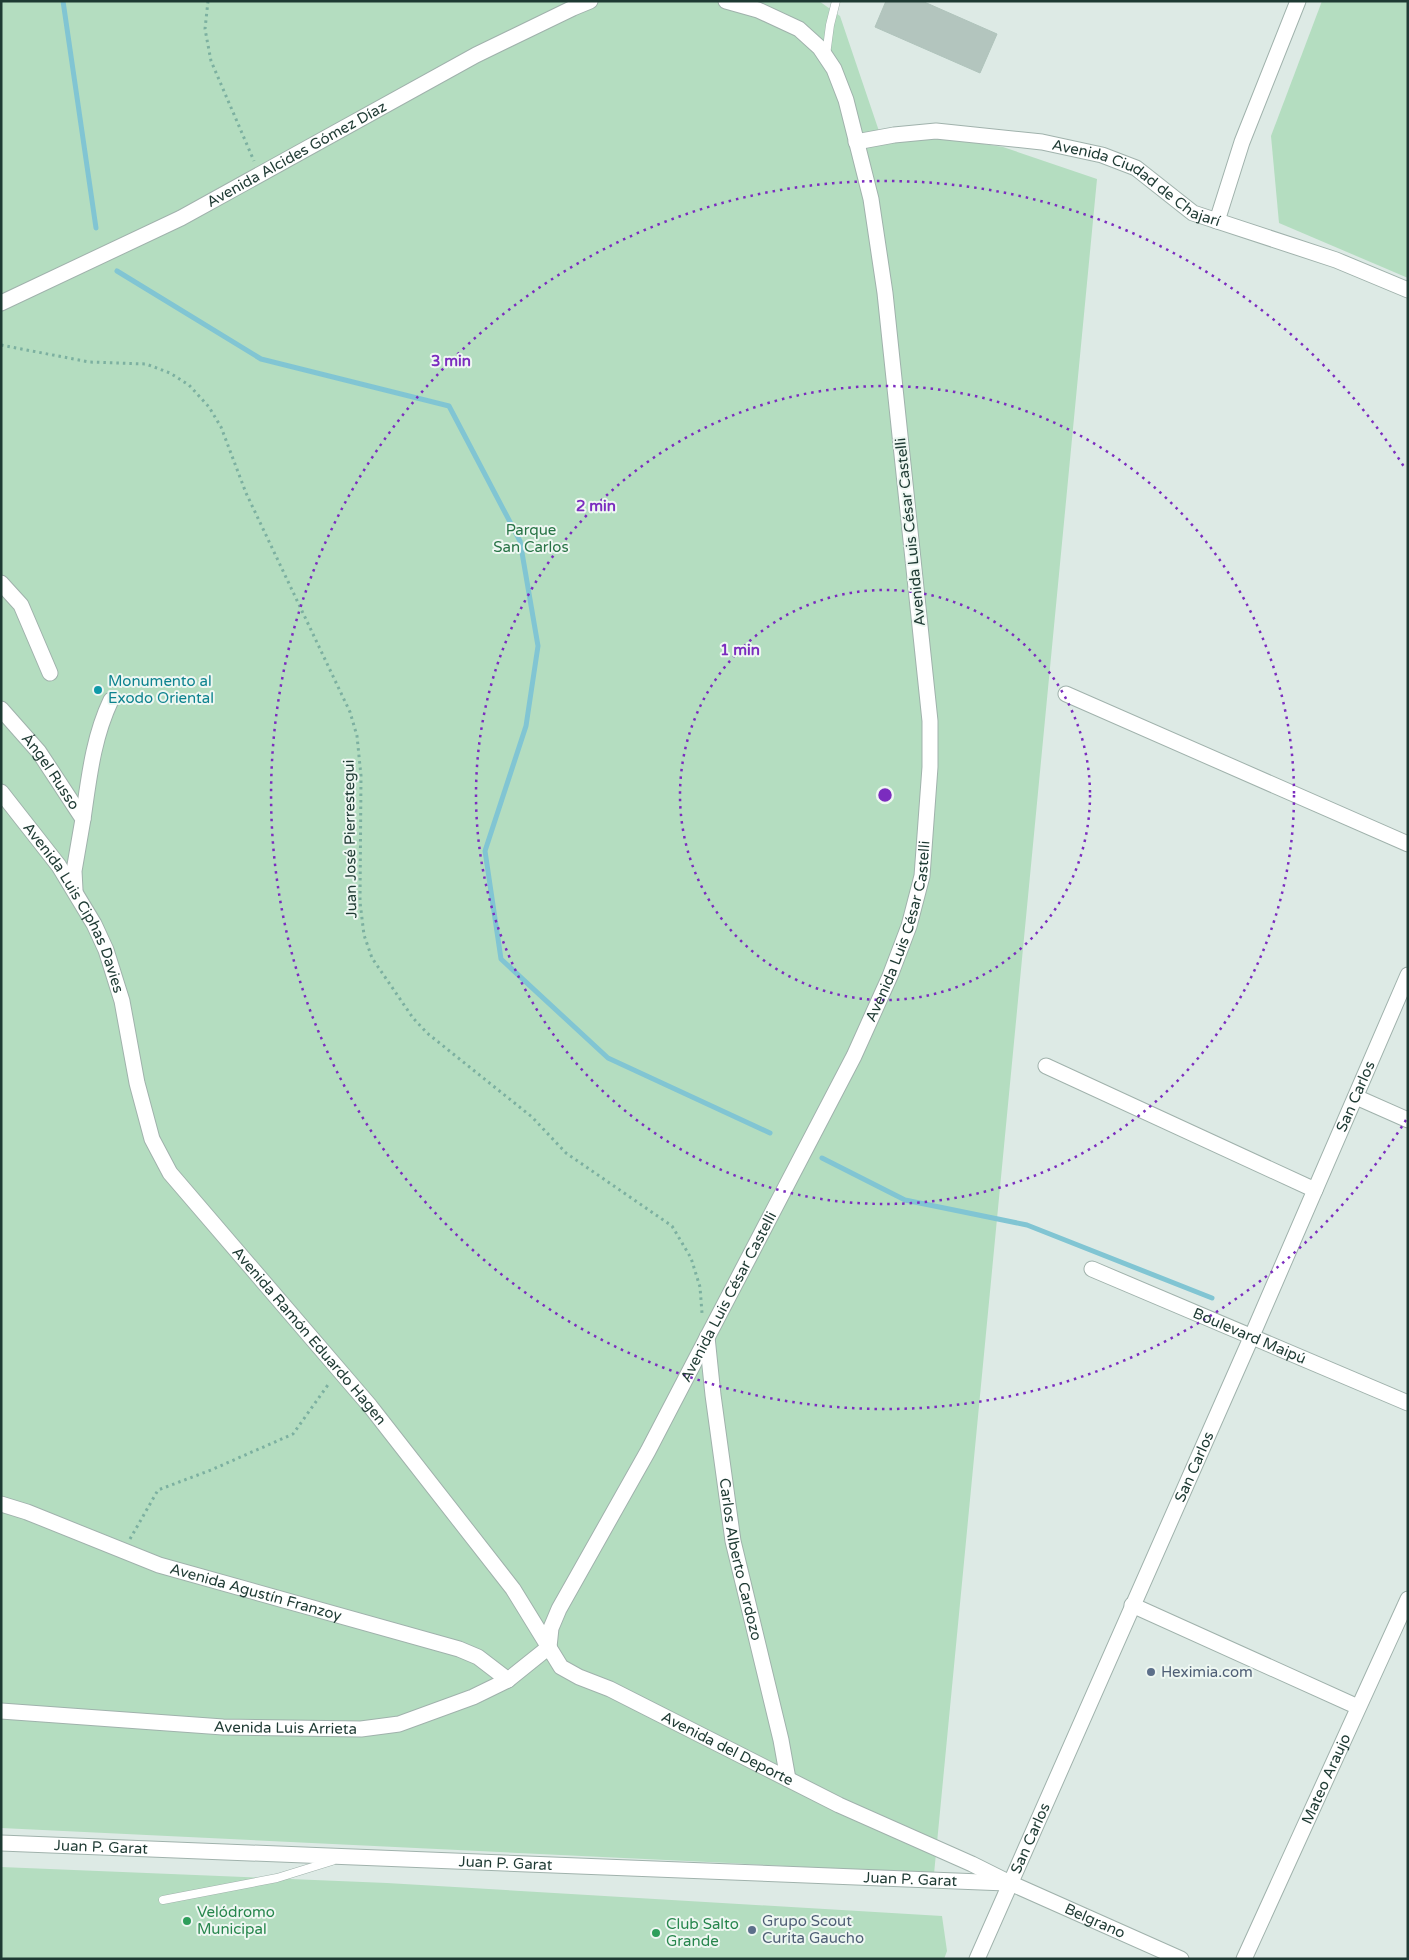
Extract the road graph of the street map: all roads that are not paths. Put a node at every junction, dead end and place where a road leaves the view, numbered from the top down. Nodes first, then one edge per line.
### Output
1 (590, 1) edge
2 (726, 1) edge
3 (836, 1) edge
4 (1298, 1) edge
5 (826, 57) junction
6 (856, 142) junction
7 (1216, 221) junction
8 (1408, 290) edge
9 (1, 303) edge
10 (1, 583) edge
11 (50, 673) dead end
12 (1066, 694) dead end
13 (111, 700) dead end
14 (1, 709) edge
15 (1, 792) edge
16 (83, 820) junction
17 (1408, 844) edge
18 (94, 924) junction
19 (1408, 975) edge
20 (122, 1001) joint
21 (1046, 1066) dead end
22 (1356, 1097) junction
23 (1408, 1120) edge
24 (1315, 1190) junction
25 (1092, 1268) dead end
26 (707, 1337) junction
27 (1251, 1338) junction
28 (1408, 1403) edge
29 (1, 1504) edge
30 (1408, 1599) edge
31 (1132, 1605) junction
32 (549, 1647) junction
33 (508, 1680) junction
34 (1358, 1707) junction
35 (1, 1711) edge
36 (788, 1779) junction
37 (1, 1843) edge
38 (343, 1857) junction
39 (1010, 1883) junction
40 (164, 1900) dead end
41 (976, 1959) edge
42 (1181, 1959) edge
43 (1244, 1959) edge

1 - 9 street, Avenida Alcides Gómez Díaz
2 - 5 street
3 - 5 lane
4 - 7 street
5 - 6 street
6 - 7 street, Avenida Ciudad de Chajarí
6 - 26 street, Avenida Luis César Castelli
7 - 8 street, Avenida Ciudad de Chajarí
10 - 11 street
12 - 17 street
13 - 16 street
14 - 16 street, Ángel Russo
15 - 18 street, Avenida Luis Ciphas Davies
16 - 18 street, Ángel Russo
18 - 20 street, Avenida Luis Ciphas Davies
19 - 22 street, San Carlos
20 - 32 street, Avenida Ramón Eduardo Hagen
21 - 24 street
22 - 23 street
22 - 24 street, San Carlos
24 - 27 street, San Carlos
25 - 27 street, Boulevard Maipú
26 - 32 street, Avenida Luis César Castelli
26 - 36 street, Carlos Alberto Cardozo
27 - 28 street, Boulevard Maipú
27 - 31 street, San Carlos
29 - 33 street, Avenida Agustín Franzoy
30 - 34 street, Mateo Araujo
31 - 34 street
31 - 39 street, San Carlos
32 - 33 street, Avenida Luis Arrieta
32 - 36 street, Avenida del Deporte
33 - 35 street, Avenida Luis Arrieta
34 - 43 street, Mateo Araujo
36 - 39 street, Avenida del Deporte
37 - 38 street, Juan P. Garat
38 - 39 street, Juan P. Garat
38 - 40 lane
39 - 41 street, San Carlos
39 - 42 street, Belgrano

